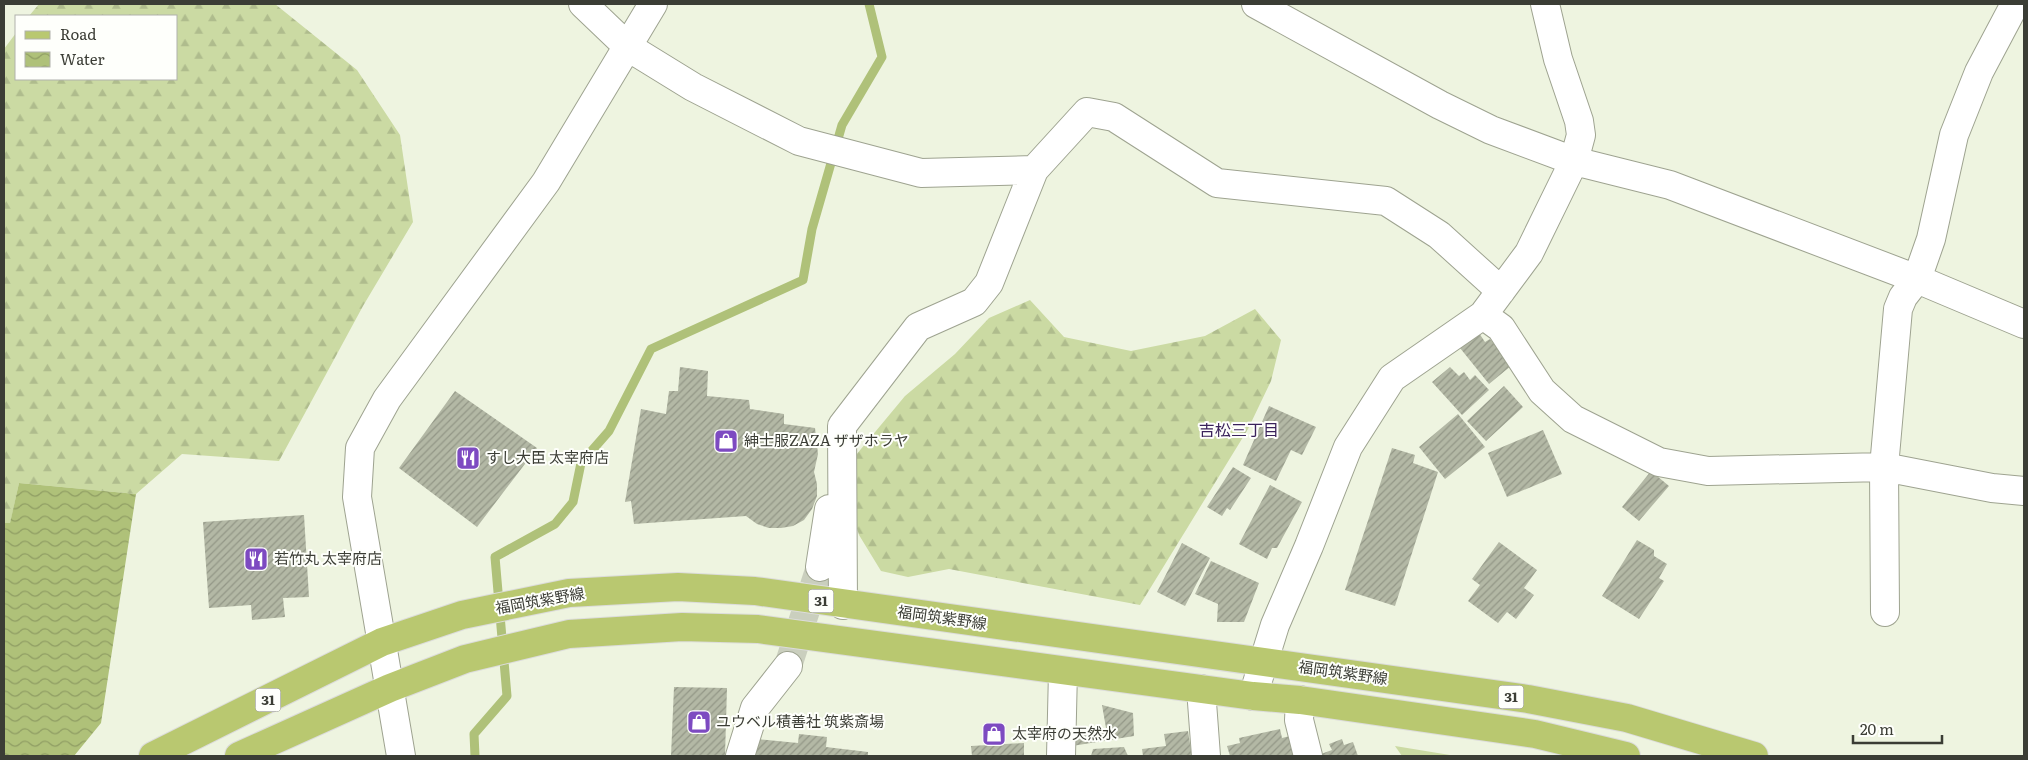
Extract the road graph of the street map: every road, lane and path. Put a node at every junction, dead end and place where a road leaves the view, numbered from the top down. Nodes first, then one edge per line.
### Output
1 (583, 4) edge
2 (653, 4) edge
3 (1256, 4) edge
4 (1545, 4) edge
5 (2015, 4) edge
6 (628, 47) junction
7 (1574, 161) junction
8 (1034, 170) junction
9 (1917, 279) junction
10 (1502, 290) junction
11 (1483, 315) junction
12 (2024, 324) edge
13 (842, 426) junction
14 (1884, 467) junction
15 (2024, 492) edge
16 (820, 567) tunnel mouth
17 (843, 605) junction
18 (1885, 612) dead end
19 (382, 642) junction
20 (1264, 662) junction
21 (788, 666) tunnel mouth
22 (1063, 671) junction
23 (390, 688) junction
24 (1201, 689) junction
25 (1253, 696) junction
26 (1300, 700) junction
27 (152, 756) edge
28 (240, 756) edge
29 (401, 756) edge
30 (740, 756) edge
31 (1061, 756) edge
32 (1206, 756) edge
33 (1308, 756) edge
34 (1626, 756) edge
35 (1754, 756) edge

1 - 6 street
2 - 6 street
3 - 7 street
4 - 7 street
5 - 9 street
6 - 8 street
6 - 19 street
7 - 9 street
7 - 10 street
8 - 10 street
8 - 13 street
9 - 12 street
9 - 14 street
10 - 11 street
11 - 14 street
11 - 20 street
13 - 16 street
13 - 17 street
14 - 15 street
14 - 18 street
17 - 19 main road, 福岡筑紫野線 / 31
17 - 20 main road, 福岡筑紫野線 / 31
19 - 23 street
19 - 27 main road, 福岡筑紫野線 / 31
20 - 25 street
20 - 35 main road, 福岡筑紫野線 / 31
21 - 30 street
22 - 23 main road, 31
22 - 24 main road, 31
22 - 31 street
23 - 28 main road, 31
23 - 29 street
24 - 25 main road, 31
24 - 32 street
25 - 26 main road, 31
26 - 33 street
26 - 34 main road, 31

